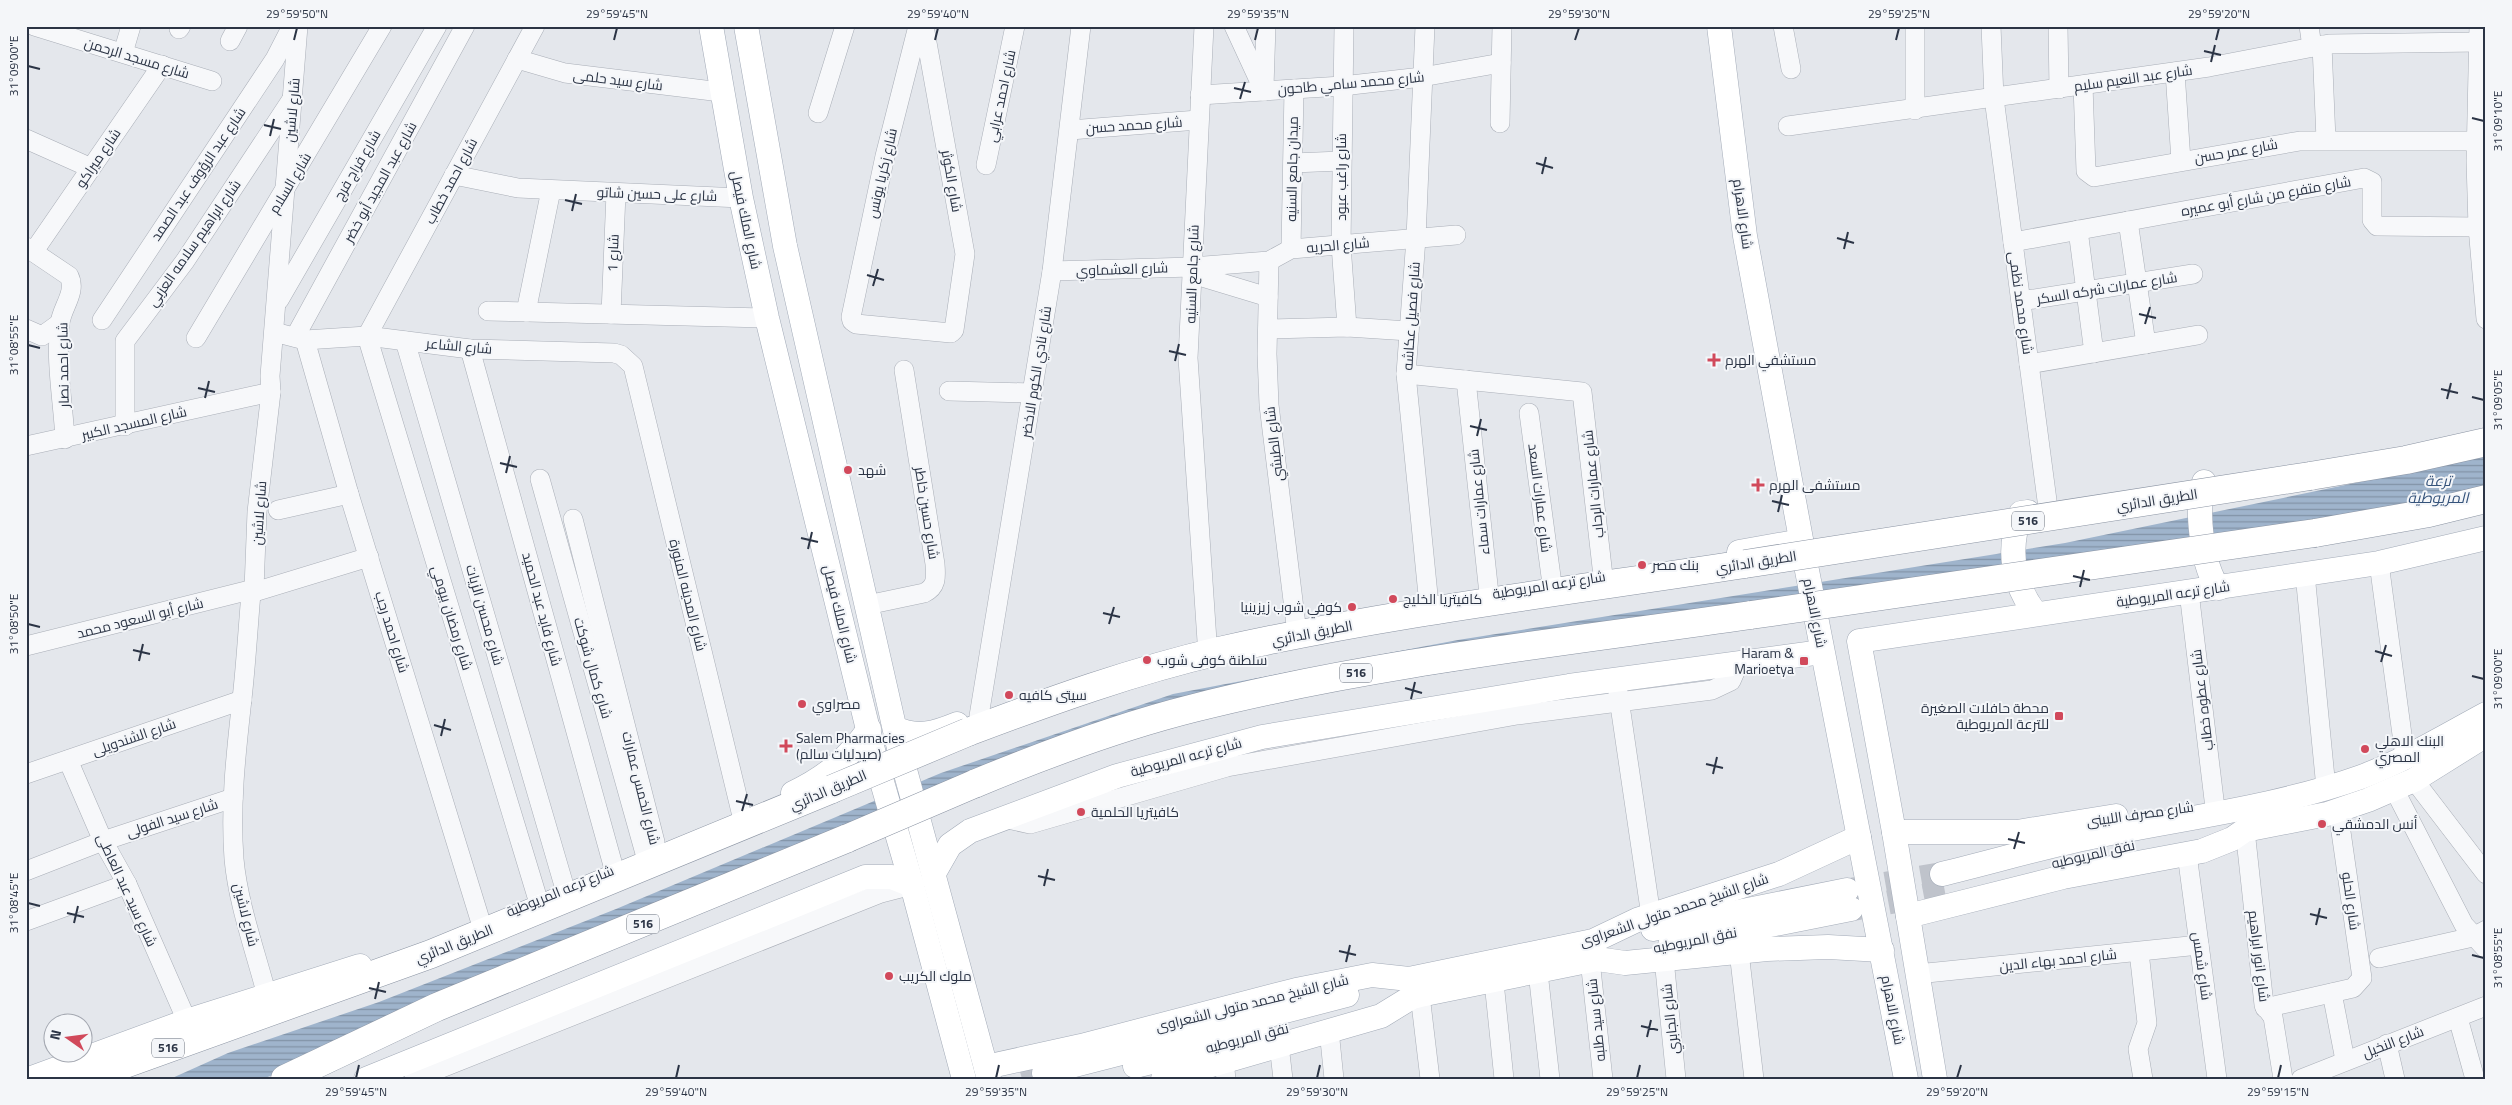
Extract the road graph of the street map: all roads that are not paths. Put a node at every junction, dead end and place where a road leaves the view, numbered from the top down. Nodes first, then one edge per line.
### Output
1 (34, 26) edge
2 (131, 26) edge
3 (292, 26) edge
4 (298, 26) edge
5 (382, 26) edge
6 (437, 26) edge
7 (465, 26) edge
8 (535, 26) edge
9 (711, 26) edge
10 (746, 26) edge
11 (845, 26) edge
12 (918, 26) edge
13 (924, 26) edge
14 (1015, 26) edge
15 (1081, 26) edge
16 (1204, 26) edge
17 (1234, 26) edge
18 (1266, 26) edge
19 (1344, 26) edge
20 (1425, 26) edge
21 (1502, 26) edge
22 (1719, 26) edge
23 (1783, 26) edge
24 (1915, 26) edge
25 (1991, 26) edge
26 (2058, 26) edge
27 (2309, 26) edge
28 (2479, 34) edge
29 (2317, 46) junction
30 (123, 53) junction
31 (517, 59) junction
32 (1501, 63) junction
33 (162, 65) junction
34 (1791, 69) dead end
35 (2175, 72) junction
36 (1422, 77) junction
37 (212, 81) dead end
38 (2083, 85) junction
39 (1342, 86) junction
40 (1294, 89) junction
41 (2059, 89) junction
42 (1264, 91) junction
43 (2481, 91) edge
44 (722, 92) junction
45 (1200, 95) junction
46 (293, 98) junction
47 (1994, 98) junction
48 (1915, 110) junction
49 (818, 113) dead end
50 (1198, 120) junction
51 (1500, 123) dead end
52 (1788, 126) dead end
53 (1070, 130) junction
54 (26, 139) edge
55 (2326, 140) junction
56 (2475, 141) junction
57 (1341, 161) junction
58 (2182, 161) junction
59 (2481, 161) edge
60 (1293, 162) junction
61 (986, 165) dead end
62 (91, 168) junction
63 (454, 175) junction
64 (551, 190) junction
65 (285, 191) junction
66 (616, 192) junction
67 (741, 198) junction
68 (2128, 221) junction
69 (2478, 227) junction
70 (2078, 230) junction
71 (1456, 235) dead end
72 (1416, 238) junction
73 (2013, 242) junction
74 (1341, 245) junction
75 (30, 249) edge
76 (1291, 249) junction
77 (1269, 261) junction
78 (1192, 270) junction
79 (1052, 271) junction
80 (2193, 274) dead end
81 (2137, 283) junction
82 (2086, 291) junction
83 (1268, 297) junction
84 (2021, 301) junction
85 (277, 304) junction
86 (488, 311) dead end
87 (526, 312) junction
88 (611, 314) junction
89 (767, 318) junction
90 (2486, 319) edge
91 (102, 320) dead end
92 (60, 323) junction
93 (1348, 327) junction
94 (26, 329) edge
95 (1268, 329) junction
96 (1409, 331) junction
97 (274, 332) junction
98 (949, 333) joint
99 (2198, 335) dead end
100 (367, 336) junction
101 (196, 338) dead end
102 (300, 339) junction
103 (405, 341) junction
104 (2146, 344) junction
105 (470, 349) junction
106 (2094, 353) junction
107 (2029, 364) junction
108 (904, 370) dead end
109 (634, 374) joint
110 (1406, 374) junction
111 (1466, 380) junction
112 (949, 391) dead end
113 (271, 392) junction
114 (1032, 393) junction
115 (1529, 413) dead end
116 (125, 426) junction
117 (2486, 435) edge
118 (65, 439) junction
119 (2486, 442) edge
120 (26, 446) edge
121 (540, 479) dead end
122 (2204, 482) junction
123 (2172, 488) junction
124 (349, 494) junction
125 (2486, 499) edge
126 (2048, 508) junction
127 (278, 510) dead end
128 (573, 519) dead end
129 (2486, 538) edge
130 (1802, 545) junction
131 (369, 557) junction
132 (2379, 563) junction
133 (2305, 574) junction
134 (1603, 576) junction
135 (1552, 584) junction
136 (2219, 588) junction
137 (252, 591) junction
138 (2190, 592) junction
139 (1489, 594) junction
140 (867, 605) junction
141 (1429, 605) junction
142 (2035, 613) junction
143 (1296, 625) junction
144 (1207, 641) junction
145 (1859, 641) joint
146 (26, 646) edge
147 (1822, 652) junction
148 (1739, 663) junction
149 (1617, 680) junction
150 (242, 700) junction
151 (1620, 703) junction
152 (2486, 714) edge
153 (979, 716) junction
154 (869, 730) junction
155 (2486, 735) edge
156 (897, 738) junction
157 (2405, 757) junction
158 (68, 760) junction
159 (26, 774) edge
160 (2404, 785) junction
161 (2326, 788) junction
162 (233, 798) junction
163 (2222, 810) junction
164 (2338, 811) junction
165 (742, 816) junction
166 (1003, 818) junction
167 (2245, 830) junction
168 (1894, 832) junction
169 (1859, 837) junction
170 (104, 841) junction
171 (2187, 854) junction
172 (651, 855) junction
173 (614, 869) junction
174 (26, 871) edge
175 (934, 873) junction
176 (2486, 874) edge
177 (127, 884) junction
178 (912, 885) junction
179 (565, 889) junction
180 (538, 900) junction
181 (1849, 900) tunnel mouth
182 (1651, 916) junction
183 (1908, 916) junction
184 (26, 921) edge
185 (481, 923) junction
186 (2481, 939) edge
187 (2199, 945) junction
188 (1882, 950) junction
189 (1739, 952) junction
190 (2139, 952) junction
191 (1593, 953) junction
192 (2379, 958) dead end
193 (1664, 959) junction
194 (1538, 972) junction
195 (1917, 974) junction
196 (1494, 982) junction
197 (1414, 991) junction
198 (2332, 993) junction
199 (267, 996) junction
200 (2486, 1006) edge
201 (2265, 1008) junction
202 (2458, 1018) junction
203 (187, 1021) junction
204 (1329, 1030) junction
205 (2387, 1044) junction
206 (1279, 1045) junction
207 (2334, 1069) edge
208 (1014, 1070) edge
209 (1225, 1070) edge
210 (987, 1073) edge
211 (1044, 1073) tunnel mouth
212 (957, 1077) edge
213 (29, 1079) edge
214 (83, 1079) edge
215 (285, 1079) edge
216 (366, 1079) edge
217 (414, 1079) edge
218 (1082, 1079) edge
219 (1163, 1079) edge
220 (1283, 1079) edge
221 (1334, 1079) edge
222 (1430, 1079) edge
223 (1504, 1079) edge
224 (1550, 1079) edge
225 (1603, 1079) edge
226 (1676, 1079) edge
227 (1754, 1079) edge
228 (1906, 1079) edge
229 (1935, 1079) edge
230 (2143, 1079) edge
231 (2217, 1079) edge
232 (2283, 1079) edge
233 (2300, 1079) edge
234 (2395, 1079) edge
235 (2475, 1079) edge

1 - 30 street, شارع مسجد الرحمن
2 - 30 street
3 - 91 street, شارع عبد الرؤوف عبد الصمد
4 - 46 street, شارع لاشين
5 - 65 street, شارع السلام
6 - 85 street, شارع فراج فرج
7 - 102 street, شارع عبد المجيد أبو خضر
8 - 31 street, شارع احمد خطاب
9 - 44 main road, شارع الملك فيصل
10 - 140 main road, شارع الملك فيصل
11 - 49 street
12 - 98 street, شارع زكريا يونس
13 - 98 street, شارع الكوثر
14 - 61 street, شارع احمد عرابي
15 - 53 street, شارع نادي الكوم الاخضر
16 - 45 street, شارع جامع السنيه
17 - 42 street
18 - 42 street
19 - 39 street, شارع راغب عبود
20 - 36 street, شارع فصيل عكاشه
21 - 32 street
22 - 130 main road, شارع الاهرام
23 - 34 street
24 - 48 street
25 - 47 street, شارع محمد نظمى
26 - 41 street
27 - 29 street
28 - 29 street, شارع عبد النعيم سليم
28 - 43 street
29 - 35 street, شارع عبد النعيم سليم
29 - 55 street
30 - 33 street, شارع مسجد الرحمن
31 - 44 street, شارع سيد حلمى
31 - 63 street, شارع احمد خطاب
32 - 36 street, شارع محمد سامي طاحون
32 - 51 street
33 - 37 street, شارع مسجد الرحمن
33 - 62 street, شارع ميراكو
35 - 38 street, شارع عبد النعيم سليم
35 - 58 street
36 - 39 street, شارع محمد سامي طاحون
36 - 72 street, شارع فصيل عكاشه
38 - 41 street, شارع عبد النعيم سليم
38 - 58 street, شارع عمر حسن
39 - 40 street, شارع محمد سامي طاحون
39 - 57 street, شارع راغب عبود
40 - 42 street, شارع محمد سامي طاحون
40 - 60 street, ميدان جامع السنيه
41 - 47 street, شارع عبد النعيم سليم
42 - 45 street, شارع محمد سامي طاحون
43 - 56 street
44 - 67 main road, شارع الملك فيصل
45 - 50 street, شارع جامع السنيه
46 - 65 street, شارع لاشين
46 - 116 street, شارع ابراهيم سلامه العزبي
47 - 48 street, شارع عبد النعيم سليم
47 - 73 street, شارع محمد نظمى
48 - 52 street, شارع عبد النعيم سليم
50 - 53 street, شارع محمد حسن
50 - 78 street, شارع جامع السنيه
53 - 79 street, شارع نادي الكوم الاخضر
54 - 62 street
55 - 56 street, شارع عمر حسن
55 - 58 street, شارع عمر حسن
56 - 59 street
57 - 60 street
57 - 74 street, شارع راغب عبود
59 - 69 street
60 - 76 street, ميدان جامع السنيه
62 - 75 street, شارع ميراكو
63 - 64 street, شارع على حسين شاتو
63 - 100 street, شارع احمد خطاب
64 - 66 street, شارع على حسين شاتو
64 - 87 street
65 - 85 street, شارع لاشين
65 - 101 street, شارع السلام
66 - 67 street, شارع على حسين شاتو
66 - 88 street, شارع 1
67 - 89 main road, شارع الملك فيصل
68 - 69 street, شارع متفرع من شارع أبو عميره
68 - 70 street, شارع متفرع من شارع أبو عميره
68 - 81 street
69 - 90 street
70 - 73 street, شارع متفرع من شارع أبو عميره
70 - 82 street
71 - 72 street, شارع الحريه
72 - 74 street, شارع الحريه
72 - 96 street, شارع فصيل عكاشه
73 - 84 street, شارع محمد نظمى
74 - 76 street, شارع الحريه
74 - 93 street, شارع راغب عبود
75 - 92 street, شارع احمد نصار
76 - 77 street, شارع الحريه
77 - 78 street, شارع الحريه
77 - 83 street, شارع الطبشي
78 - 79 street, شارع العشماوي
78 - 83 street
78 - 144 street, شارع جامع السنيه
79 - 114 street, شارع نادي الكوم الاخضر
80 - 81 street, شارع عمارات شركه السكر
81 - 82 street, شارع عمارات شركه السكر
81 - 104 street
82 - 84 street, شارع عمارات شركه السكر
82 - 106 street
83 - 95 street, شارع الطبشي
84 - 107 street, شارع محمد نظمى
85 - 97 street, شارع لاشين
86 - 87 street
87 - 88 street
88 - 89 street
89 - 154 main road, شارع الملك فيصل
92 - 94 street
92 - 118 street, شارع احمد نصار
93 - 95 street
93 - 96 street
95 - 143 street, شارع الطبشي
96 - 110 street, شارع فصيل عكاشه
97 - 102 street, شارع الشاعر
97 - 113 street, شارع لاشين
99 - 104 street
100 - 102 street, شارع الشاعر
100 - 103 street, شارع الشاعر
100 - 180 street, شارع رمضان بيومي
102 - 124 street, شارع احمد رجب
103 - 105 street, شارع الشاعر
103 - 179 street, شارع محسن الزيات
104 - 106 street
105 - 109 street, شارع الشاعر
105 - 173 street, شارع فايد عبد الحميد
106 - 107 street
107 - 126 street, شارع محمد نظمى
108 - 140 street, شارع حسين خاطر
109 - 165 street, شارع المدينه المنورة
110 - 111 street
110 - 141 street, شارع فصيل عكاشه
111 - 134 street, شارع عمارات الرحاب
111 - 139 street, شارع عمارات سماء
112 - 114 street
113 - 116 street, شارع المسجد الكبير
113 - 137 street, شارع لاشين
114 - 153 street, شارع نادي الكوم الاخضر
115 - 135 street, شارع عمارات السعد
116 - 118 street, شارع المسجد الكبير
117 - 122 main road
118 - 120 street, شارع المسجد الكبير
119 - 214 highway, الطريق الدائري / 516, bridge
121 - 172 street, شارع كمال شوكت
122 - 123 main road
122 - 136 main road, bridge
123 - 126 main road
123 - 138 main road, bridge
124 - 127 street
124 - 131 street, شارع احمد رجب
125 - 215 highway, 516, bridge
126 - 142 main road, bridge
128 - 172 street, شارع الخمس عمارات
129 - 132 main road, شارع ترعه المريوطية
130 - 134 main road, شارع ترعه المريوطية
130 - 147 main road, شارع الاهرام, bridge
131 - 137 street, شارع أبو السعود محمد
131 - 185 street, شارع احمد رجب
132 - 133 main road, شارع ترعه المريوطية
132 - 157 street
133 - 136 main road, شارع ترعه المريوطية
133 - 161 street
134 - 135 main road, شارع ترعه المريوطية
135 - 139 main road, شارع ترعه المريوطية
136 - 138 main road, شارع ترعه المريوطية
137 - 146 street, شارع أبو السعود محمد
137 - 150 street, شارع لاشين
138 - 142 main road, شارع ترعه المريوطية
138 - 163 street, شارع عطوه خطاب
139 - 141 main road, شارع ترعه المريوطية
140 - 156 main road, شارع الملك فيصل
141 - 143 main road, شارع ترعه المريوطية
142 - 145 main road, شارع ترعه المريوطية
143 - 144 main road, شارع ترعه المريوطية
144 - 153 main road, شارع ترعه المريوطية
145 - 168 main road, شارع الاهرام
147 - 148 main road, شارع ترعه المريوطية
147 - 169 main road, شارع الاهرام
148 - 149 main road, شارع ترعه المريوطية
148 - 151 street
149 - 151 street
149 - 166 main road, شارع ترعه المريوطية
150 - 158 street, شارع الشندويلى
150 - 162 street, شارع لاشين
151 - 166 street
151 - 182 street
152 - 157 main road, شارع مصرف اللبينى
153 - 156 main road, شارع ترعه المريوطية
154 - 165 main road, شارع ترعه المريوطية
154 - 178 main road, شارع الملك فيصل, bridge
155 - 160 main road
156 - 175 main road, شارع الملك فيصل, bridge
157 - 161 main road, شارع مصرف اللبينى
158 - 159 street, شارع الشندويلى
158 - 170 street, شارع سيد عبد العاطى
160 - 164 main road
160 - 176 street
160 - 186 street
161 - 163 main road, شارع مصرف اللبينى
162 - 170 street, شارع سيد الفولى
162 - 199 street, شارع لاشين
163 - 167 main road, نفق المريوطيه
163 - 168 main road, شارع مصرف اللبينى
164 - 167 main road
164 - 198 street, شارع الحلو
165 - 172 main road, شارع ترعه المريوطية
166 - 175 main road, شارع ترعه المريوطية
167 - 171 main road
167 - 201 street, شارع انور ابراهيم
168 - 183 main road, شارع الاهرام
169 - 182 main road, شارع الشيخ محمد متولى الشعراوى
169 - 188 main road, شارع الاهرام
170 - 174 street, شارع سيد الفولى
170 - 177 street, شارع سيد عبد العاطى
171 - 183 main road
171 - 187 street, شارع شمس
172 - 173 main road, شارع ترعه المريوطية
173 - 179 main road, شارع ترعه المريوطية
175 - 210 main road, شارع الملك فيصل
177 - 184 street
177 - 203 street, شارع سيد عبد العاطى
178 - 212 main road, شارع الملك فيصل
178 - 216 main road
178 - 217 street
179 - 180 main road, شارع ترعه المريوطية
180 - 185 main road, شارع ترعه المريوطية
181 - 191 main road, نفق المريوطيه
182 - 191 main road, شارع الشيخ محمد متولى الشعراوى
183 - 195 main road, شارع الاهرام
185 - 199 main road, شارع ترعه المريوطية
186 - 192 street
187 - 190 street, شارع احمد بهاء الدين
187 - 231 street, شارع شمس
188 - 189 main road, شارع الشيخ محمد متولى الشعراوى
188 - 228 main road, شارع الاهرام
189 - 193 main road, شارع الشيخ محمد متولى الشعراوى
189 - 227 street
190 - 195 street, شارع احمد بهاء الدين
190 - 230 street
191 - 193 main road, شارع الشيخ محمد متولى الشعراوى
191 - 194 main road, شارع الشيخ محمد متولى الشعراوى
191 - 197 main road, شارع الشيخ محمد متولى الشعراوى
191 - 225 street, شارع سيد طلبه
193 - 226 street, شارع الجابري
194 - 196 main road, شارع الشيخ محمد متولى الشعراوى
194 - 224 street
195 - 229 main road, شارع الاهرام
196 - 197 main road, شارع الشيخ محمد متولى الشعراوى
196 - 223 street
197 - 204 main road, شارع الشيخ محمد متولى الشعراوى
197 - 208 main road, شارع الشيخ محمد متولى الشعراوى
197 - 211 main road, نفق المريوطيه
197 - 218 main road, نفق المريوطيه
197 - 222 street
198 - 201 street
198 - 207 street
199 - 203 main road, شارع ترعه المريوطية
200 - 202 street, شارع النخيل
201 - 232 street, شارع انور ابراهيم
202 - 205 street, شارع النخيل
202 - 235 street
203 - 213 main road, شارع ترعه المريوطية
204 - 206 main road, شارع الشيخ محمد متولى الشعراوى
204 - 221 street
205 - 207 street, شارع النخيل
205 - 234 street
206 - 209 main road, شارع الشيخ محمد متولى الشعراوى
206 - 220 street
207 - 233 street, شارع النخيل
208 - 210 main road, شارع الشيخ محمد متولى الشعراوى
209 - 219 main road, شارع الشيخ محمد متولى الشعراوى

